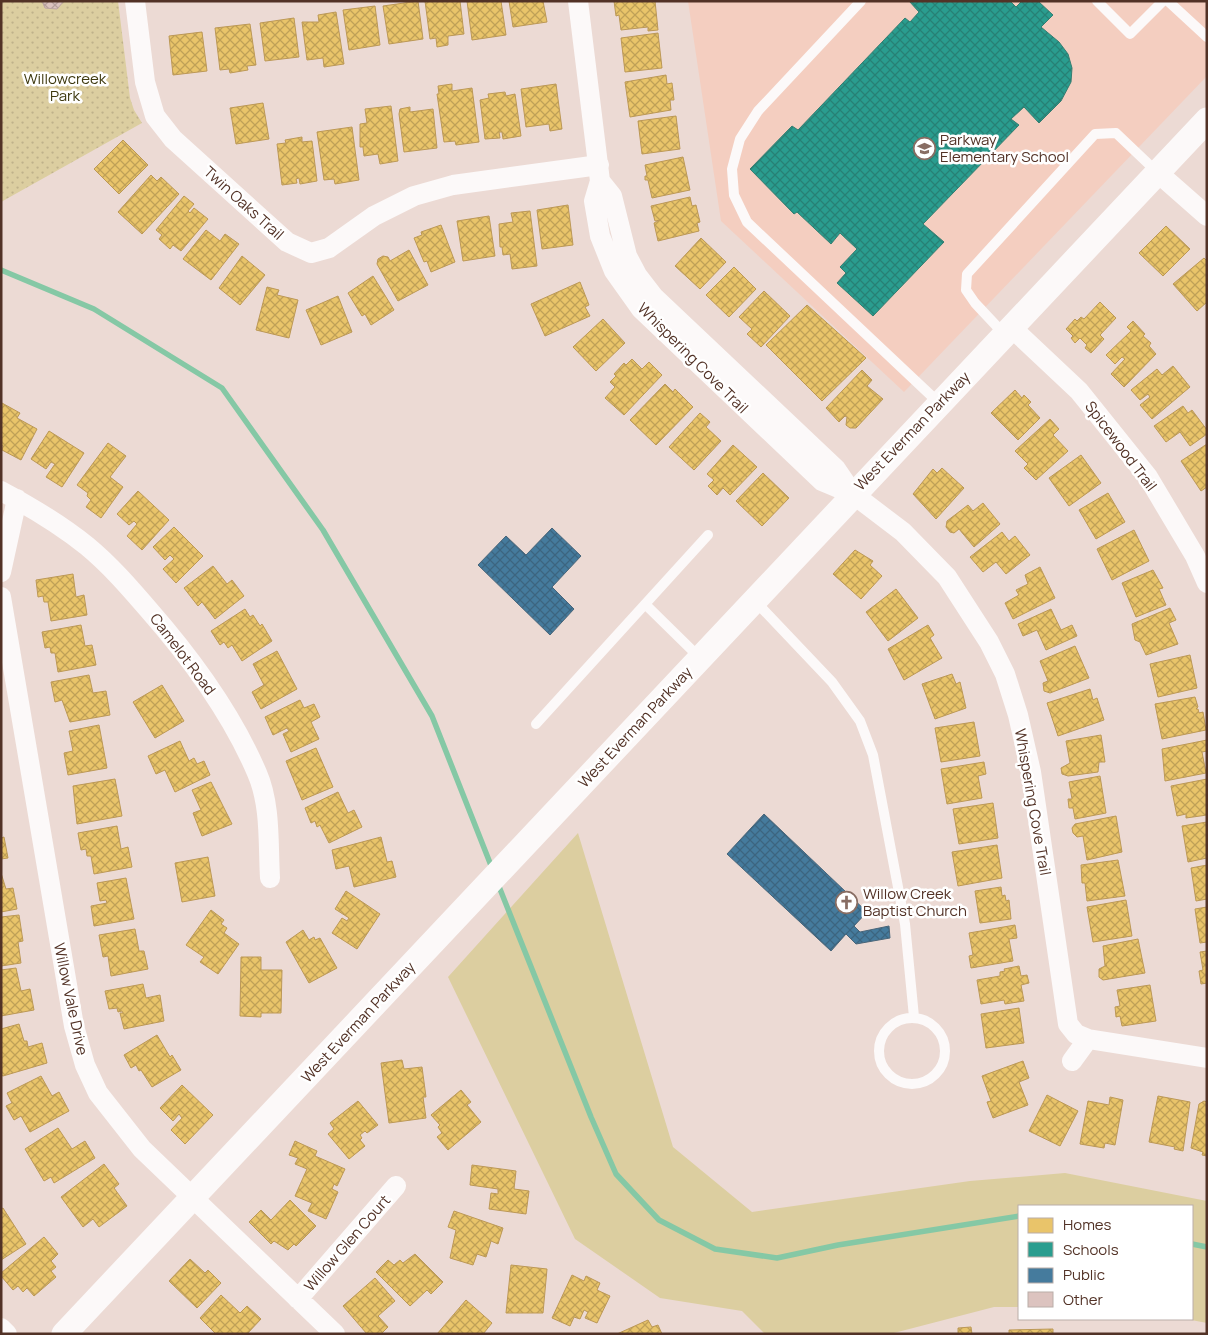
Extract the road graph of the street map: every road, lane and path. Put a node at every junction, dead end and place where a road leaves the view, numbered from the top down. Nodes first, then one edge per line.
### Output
1 (578, 1) edge
2 (861, 1) edge
3 (1097, 1) edge
4 (1163, 1) edge
5 (1168, 1) edge
6 (139, 2) edge
7 (1207, 37) edge
8 (1207, 120) edge
9 (1157, 172) junction
10 (599, 173) junction
11 (1207, 216) edge
12 (1008, 331) junction
13 (939, 403) junction
14 (852, 494) junction
15 (9, 495) edge
16 (708, 536) dead end
17 (1, 572) edge
18 (1207, 583) edge
19 (1, 597) edge
20 (754, 600) junction
21 (646, 605) junction
22 (700, 658) junction
23 (536, 724) dead end
24 (270, 878) dead end
25 (914, 1017) junction
26 (1088, 1039) junction
27 (1207, 1058) edge
28 (1072, 1061) dead end
29 (396, 1186) dead end
30 (192, 1198) junction
31 (298, 1299) junction
32 (1, 1328) edge
33 (7, 1334) edge
34 (64, 1334) edge
35 (335, 1334) edge

1 - 10 street, Whispering Cove Trail
2 - 13 lane
3 - 4 lane
5 - 7 lane
6 - 10 street, Twin Oaks Trail
8 - 9 street, West Everman Parkway
9 - 11 street
9 - 12 street, West Everman Parkway
9 - 12 lane
10 - 14 street, Whispering Cove Trail
12 - 13 street, West Everman Parkway
12 - 18 street, Spicewood Trail
13 - 14 street, West Everman Parkway
14 - 20 street, West Everman Parkway
14 - 26 street, Whispering Cove Trail
15 - 17 street
15 - 24 street, Camelot Road
16 - 21 lane
19 - 30 street, Willow Vale Drive
20 - 22 street, West Everman Parkway
20 - 25 lane
21 - 22 lane
21 - 23 lane
22 - 30 street, West Everman Parkway
25 - 25 lane
26 - 27 street
26 - 28 street
29 - 31 street, Willow Glen Court
30 - 31 street, Willow Vale Drive
30 - 34 street, West Everman Parkway
31 - 35 street, Willow Vale Drive
32 - 33 street

